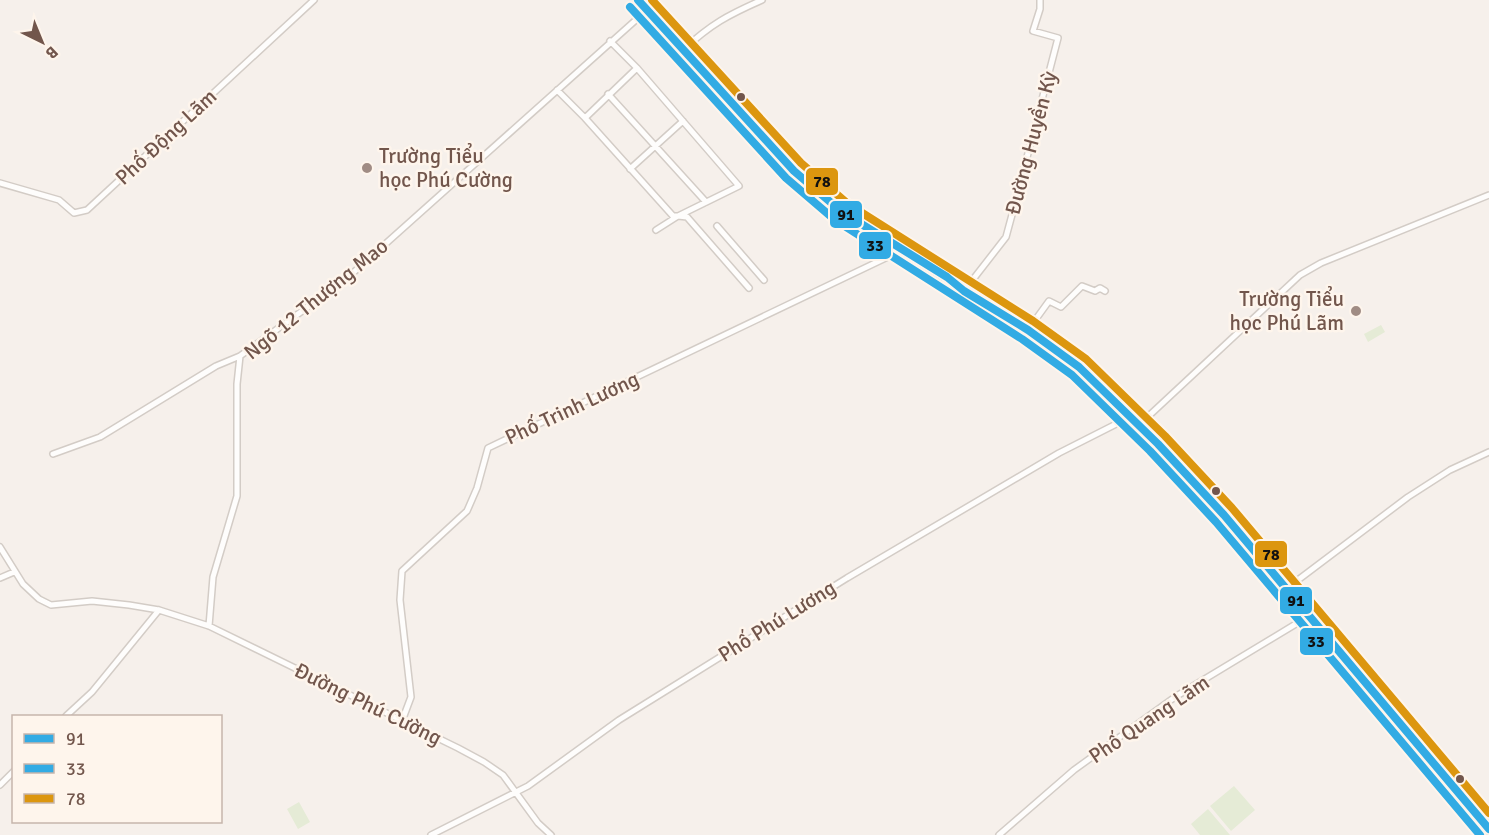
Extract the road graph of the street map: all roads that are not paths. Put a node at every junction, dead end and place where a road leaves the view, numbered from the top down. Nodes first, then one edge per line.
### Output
1 (314, 0) edge
2 (638, 0) edge
3 (762, 0) edge
4 (1040, 0) edge
5 (647, 10) junction
6 (610, 41) junction
7 (683, 50) junction
8 (637, 68) junction
9 (557, 90) junction
10 (608, 94) junction
11 (585, 118) junction
12 (683, 121) junction
13 (656, 146) junction
14 (630, 170) junction
15 (0, 183) edge
16 (1489, 195) edge
17 (706, 202) junction
18 (678, 216) junction
19 (717, 226) dead end
20 (656, 230) dead end
21 (899, 249) junction
22 (764, 280) dead end
23 (749, 288) dead end
24 (964, 291) junction
25 (1105, 291) dead end
26 (1028, 330) junction
27 (240, 356) junction
28 (1131, 417) junction
29 (1139, 425) junction
30 (1489, 452) edge
31 (53, 454) dead end
32 (0, 547) edge
33 (14, 572) junction
34 (0, 578) edge
35 (1286, 589) junction
36 (159, 610) junction
37 (1310, 616) junction
38 (208, 626) junction
39 (68, 715) edge
40 (402, 721) junction
41 (12, 773) edge
42 (0, 784) edge
43 (516, 792) junction
44 (1489, 829) edge
45 (431, 835) edge
46 (551, 835) edge
47 (999, 835) edge

1 - 15 street, Phố Động Lãm
2 - 5 highway
3 - 7 street
4 - 24 street, Đường Huyền Kỳ
5 - 6 street, Ngõ 12 Thượng Mao
5 - 7 highway
6 - 8 street
6 - 9 street, Ngõ 12 Thượng Mao
7 - 21 highway
8 - 10 street
8 - 12 street
9 - 11 street
9 - 27 street, Ngõ 12 Thượng Mao
10 - 11 street
10 - 13 street
11 - 14 street
12 - 13 street
12 - 17 street
13 - 14 street
13 - 17 street
14 - 18 street
16 - 29 street
17 - 18 street
18 - 20 street
18 - 23 street
19 - 22 street
21 - 24 highway
21 - 40 street, Phố Trinh Lương
24 - 26 highway
25 - 26 street
26 - 28 highway
27 - 31 street
27 - 38 street, Ngõ 12 Thượng Mao
28 - 29 highway
28 - 43 street, Phố Phú Lương
29 - 35 highway
30 - 35 street
32 - 33 street, Đường Phú Cường
33 - 34 street
33 - 36 street, Đường Phú Cường
35 - 37 highway
36 - 38 street, Đường Phú Cường
36 - 39 street
37 - 44 highway
37 - 47 street, Phố Quang Lãm
38 - 40 street, Đường Phú Cường
40 - 43 street, Đường Phú Cường
41 - 42 street
43 - 45 street, Phố Phú Lương
43 - 46 street, Đường Phú Cường

